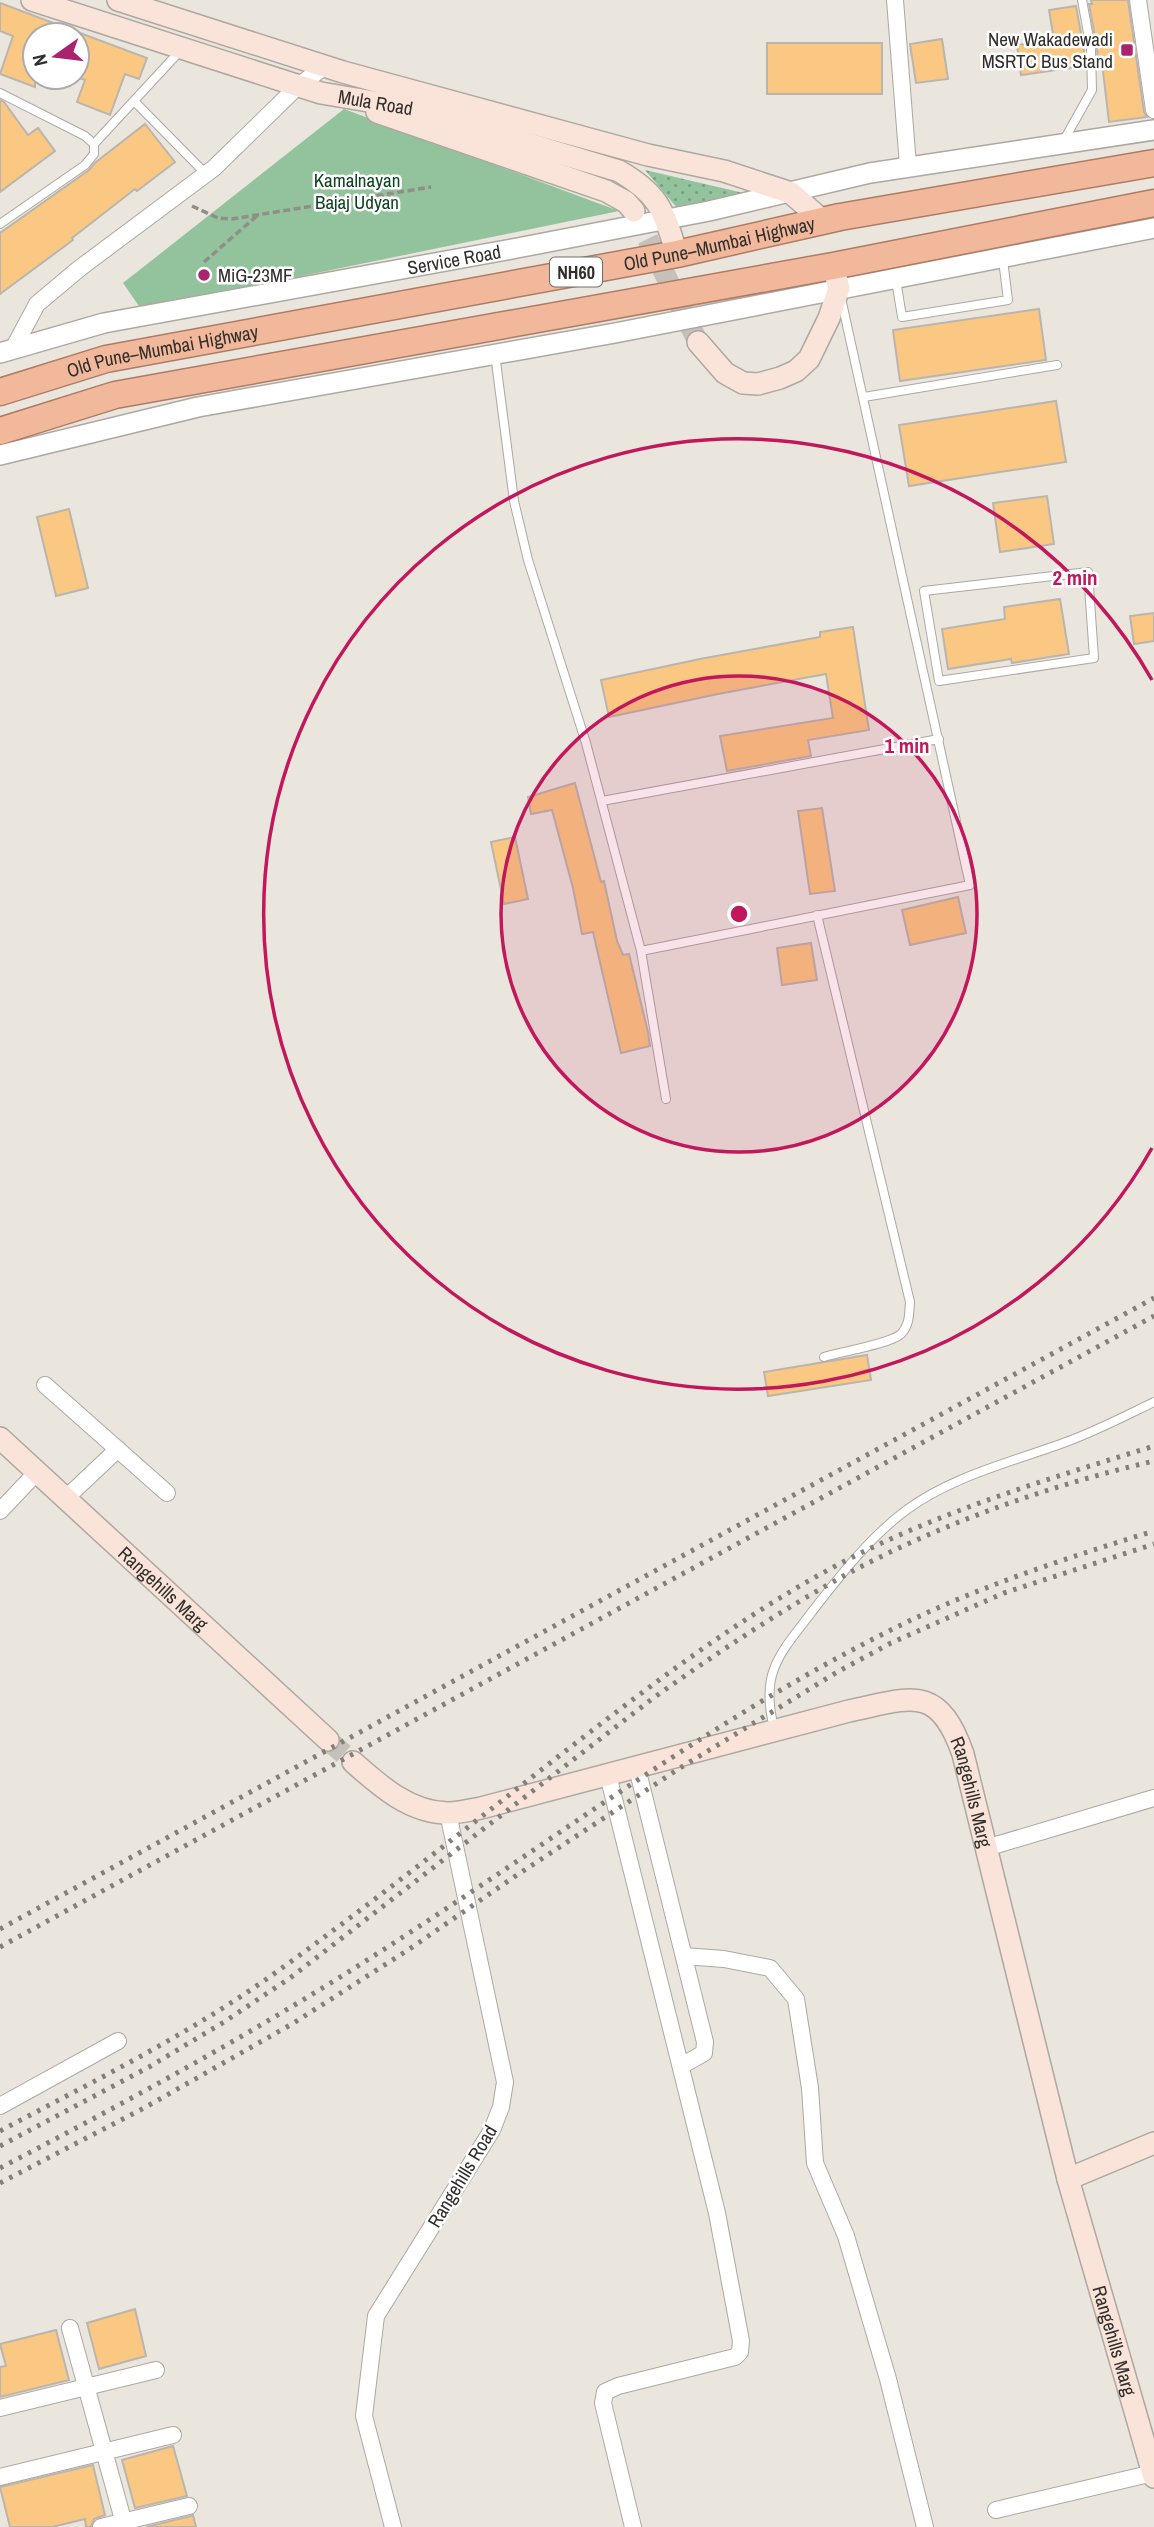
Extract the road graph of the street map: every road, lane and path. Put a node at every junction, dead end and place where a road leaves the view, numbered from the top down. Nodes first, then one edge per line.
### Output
1 (32, 0) edge
2 (118, 0) edge
3 (895, 0) edge
4 (1082, 0) edge
5 (1138, 0) edge
6 (183, 49) junction
7 (324, 67) junction
8 (298, 86) junction
9 (0, 93) edge
10 (346, 99) junction
11 (134, 101) junction
12 (1154, 110) edge
13 (1154, 130) edge
14 (1063, 143) junction
15 (94, 144) junction
16 (1154, 163) edge
17 (908, 166) junction
18 (206, 174) junction
19 (431, 187) dead end
20 (791, 193) junction
21 (174, 197) junction
22 (1154, 203) edge
23 (634, 211) tunnel mouth
24 (260, 213) junction
25 (666, 218) junction
26 (822, 221) junction
27 (0, 224) edge
28 (1154, 228) edge
29 (677, 254) junction
30 (1002, 256) junction
31 (204, 262) dead end
32 (836, 277) junction
33 (895, 277) junction
34 (698, 342) tunnel mouth
35 (7, 351) edge
36 (495, 354) junction
37 (1057, 365) dead end
38 (0, 392) edge
39 (864, 397) junction
40 (0, 431) edge
41 (0, 455) edge
42 (939, 681) junction
43 (927, 682) junction
44 (939, 739) junction
45 (602, 801) junction
46 (817, 915) junction
47 (641, 951) junction
48 (666, 1099) dead end
49 (824, 1357) dead end
50 (45, 1385) dead end
51 (1154, 1402) edge
52 (0, 1438) edge
53 (118, 1449) junction
54 (37, 1472) junction
55 (167, 1493) dead end
56 (65, 1499) junction
57 (0, 1511) edge
58 (774, 1731) junction
59 (328, 1740) tunnel mouth
60 (353, 1762) tunnel mouth
61 (638, 1768) junction
62 (608, 1775) junction
63 (1154, 1798) edge
64 (448, 1813) junction
65 (986, 1848) junction
66 (684, 1956) junction
67 (118, 2041) dead end
68 (681, 2066) junction
69 (0, 2106) edge
70 (1154, 2143) edge
71 (1068, 2179) junction
72 (70, 2328) dead end
73 (156, 2370) dead end
74 (87, 2388) junction
75 (0, 2408) edge
76 (173, 2435) dead end
77 (105, 2451) junction
78 (1153, 2475) edge
79 (0, 2477) edge
80 (189, 2506) dead end
81 (996, 2510) dead end
82 (124, 2525) edge
83 (100, 2527) edge
84 (393, 2527) edge
85 (633, 2527) edge
86 (925, 2527) edge

1 - 6 main road, Mula Road
2 - 7 main road
3 - 17 street
4 - 14 lane
5 - 12 street
6 - 8 main road, Mula Road
6 - 11 lane
7 - 8 street
7 - 20 main road
8 - 10 main road, Mula Road
8 - 18 street
9 - 15 lane
10 - 23 main road
10 - 25 main road, Mula Road
11 - 15 lane
11 - 18 lane
13 - 14 street, Service Road
14 - 17 street, Service Road
15 - 27 lane
16 - 26 highway, Old Pune–Mumbai Highway / NH60
17 - 20 street, Service Road
18 - 21 street
19 - 24 path
20 - 25 street, Service Road
20 - 26 main road
21 - 24 path
21 - 35 street
22 - 32 highway, Old Pune–Mumbai Highway / NH60
24 - 31 path
25 - 29 main road, Mula Road
25 - 35 street, Service Road
26 - 29 highway, Old Pune–Mumbai Highway / NH60
28 - 30 street
29 - 38 highway, Old Pune–Mumbai Highway / NH60
30 - 33 street
30 - 33 lane
32 - 33 street
32 - 34 main road
32 - 36 street
32 - 39 lane
32 - 40 highway, Old Pune–Mumbai Highway / NH60
36 - 41 street
36 - 45 lane
37 - 39 lane
39 - 43 lane
42 - 42 lane
42 - 43 lane
43 - 44 lane
44 - 45 lane
44 - 46 lane
45 - 47 lane
46 - 47 lane
46 - 49 lane
47 - 48 lane
50 - 53 street
51 - 58 lane
52 - 54 main road, Rangehills Marg
53 - 55 street
53 - 56 street
54 - 56 main road, Rangehills Marg
54 - 57 street
56 - 59 main road, Rangehills Marg
58 - 61 main road, Rangehills Marg
58 - 65 main road, Rangehills Marg
60 - 64 main road, Rangehills Marg
61 - 62 main road, Rangehills Marg
61 - 66 street
62 - 64 main road, Rangehills Marg
62 - 68 street
63 - 65 street
64 - 84 street, Rangehills Road
65 - 71 main road, Rangehills Marg
66 - 68 street
66 - 86 street
67 - 69 street
68 - 85 street
70 - 71 main road
71 - 78 main road, Rangehills Marg
72 - 74 street
73 - 74 street
74 - 75 street
74 - 77 street
76 - 77 street
77 - 79 street
77 - 82 street
78 - 81 street
80 - 82 street
82 - 83 street

